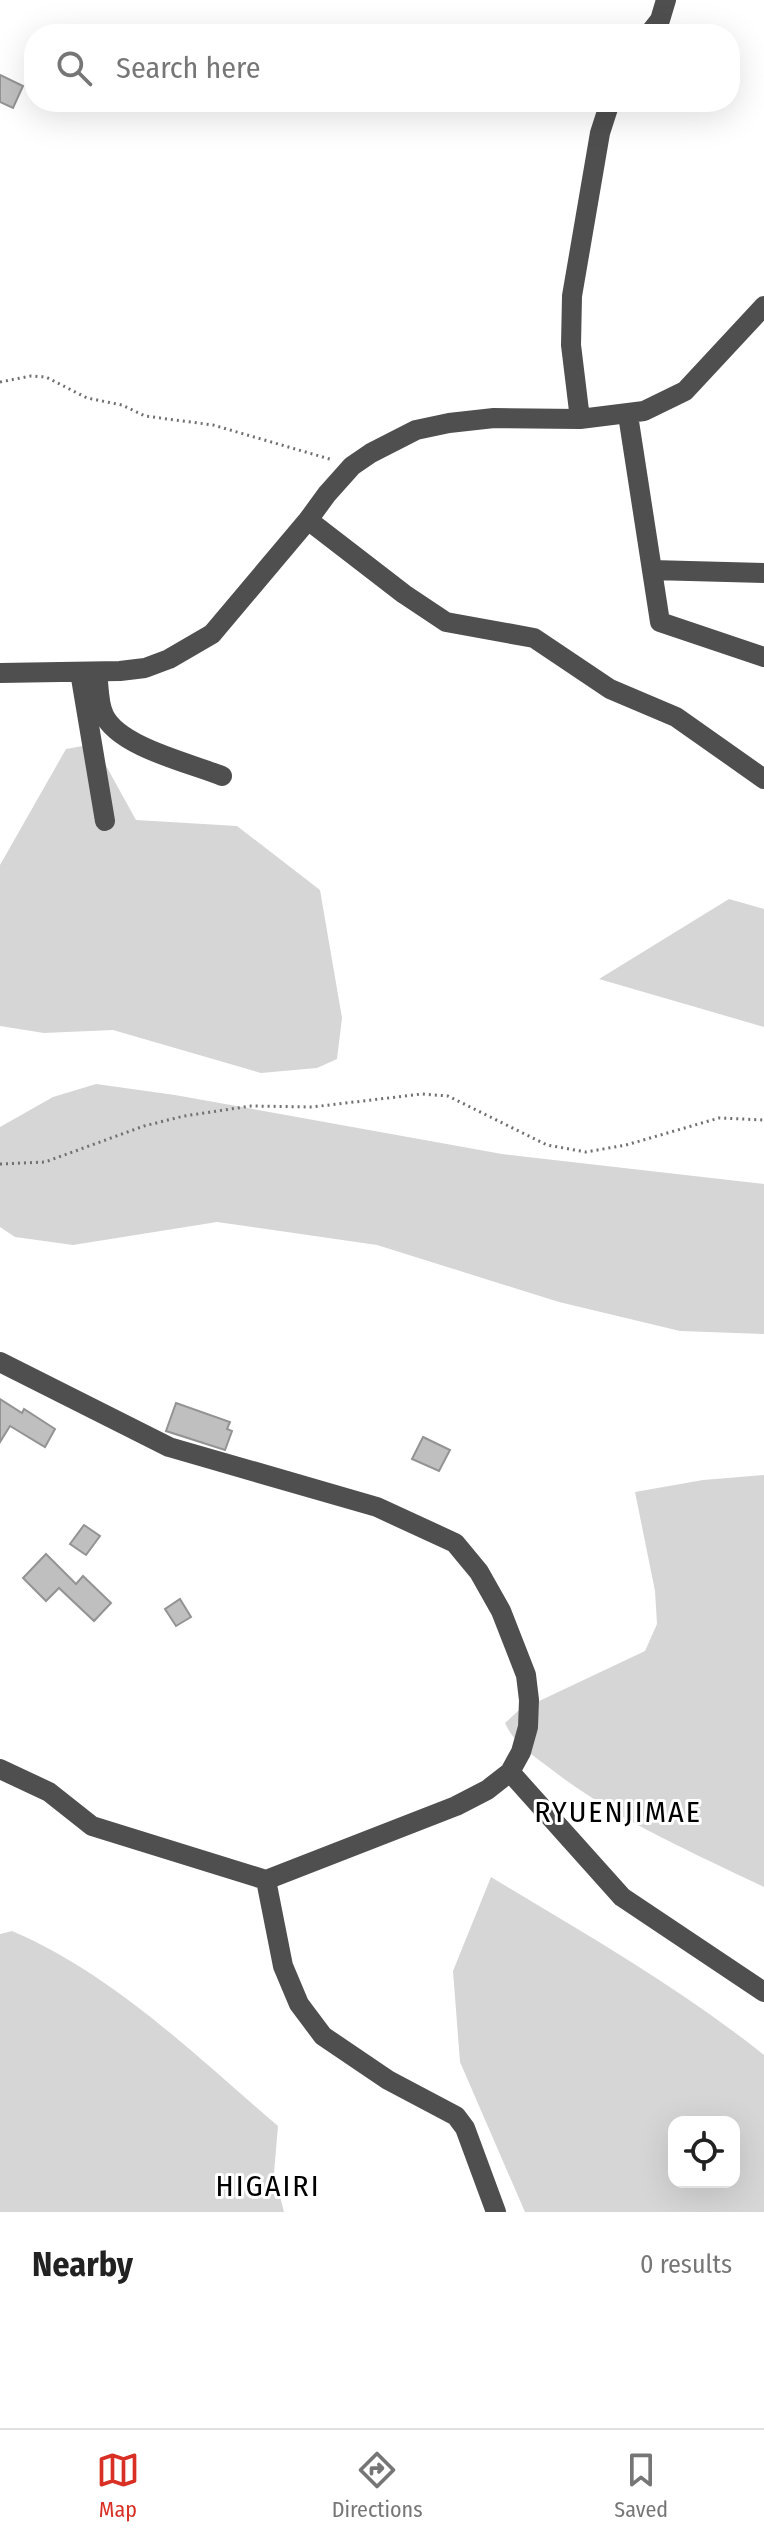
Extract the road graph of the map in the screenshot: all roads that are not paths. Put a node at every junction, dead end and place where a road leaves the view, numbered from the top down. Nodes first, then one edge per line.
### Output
1 (666, 0) edge
2 (657, 24) edge
3 (607, 112) edge
4 (764, 306) edge
5 (628, 415) junction
6 (580, 419) junction
7 (308, 520) junction
8 (652, 570) junction
9 (764, 573) edge
10 (764, 657) edge
11 (89, 672) junction
12 (0, 673) edge
13 (222, 776) dead end
14 (764, 779) edge
15 (105, 821) dead end
16 (0, 1362) edge
17 (0, 1769) edge
18 (510, 1772) junction
19 (266, 1880) junction
20 (764, 1992) edge
21 (496, 2212) edge

1 - 2 street
3 - 6 street
4 - 5 street
5 - 6 street
5 - 8 street
6 - 7 street
7 - 11 street
7 - 14 street
8 - 9 street
8 - 10 street
11 - 12 street
11 - 13 street
11 - 15 street
16 - 18 street
17 - 19 street
18 - 19 street
18 - 20 street
19 - 21 street

